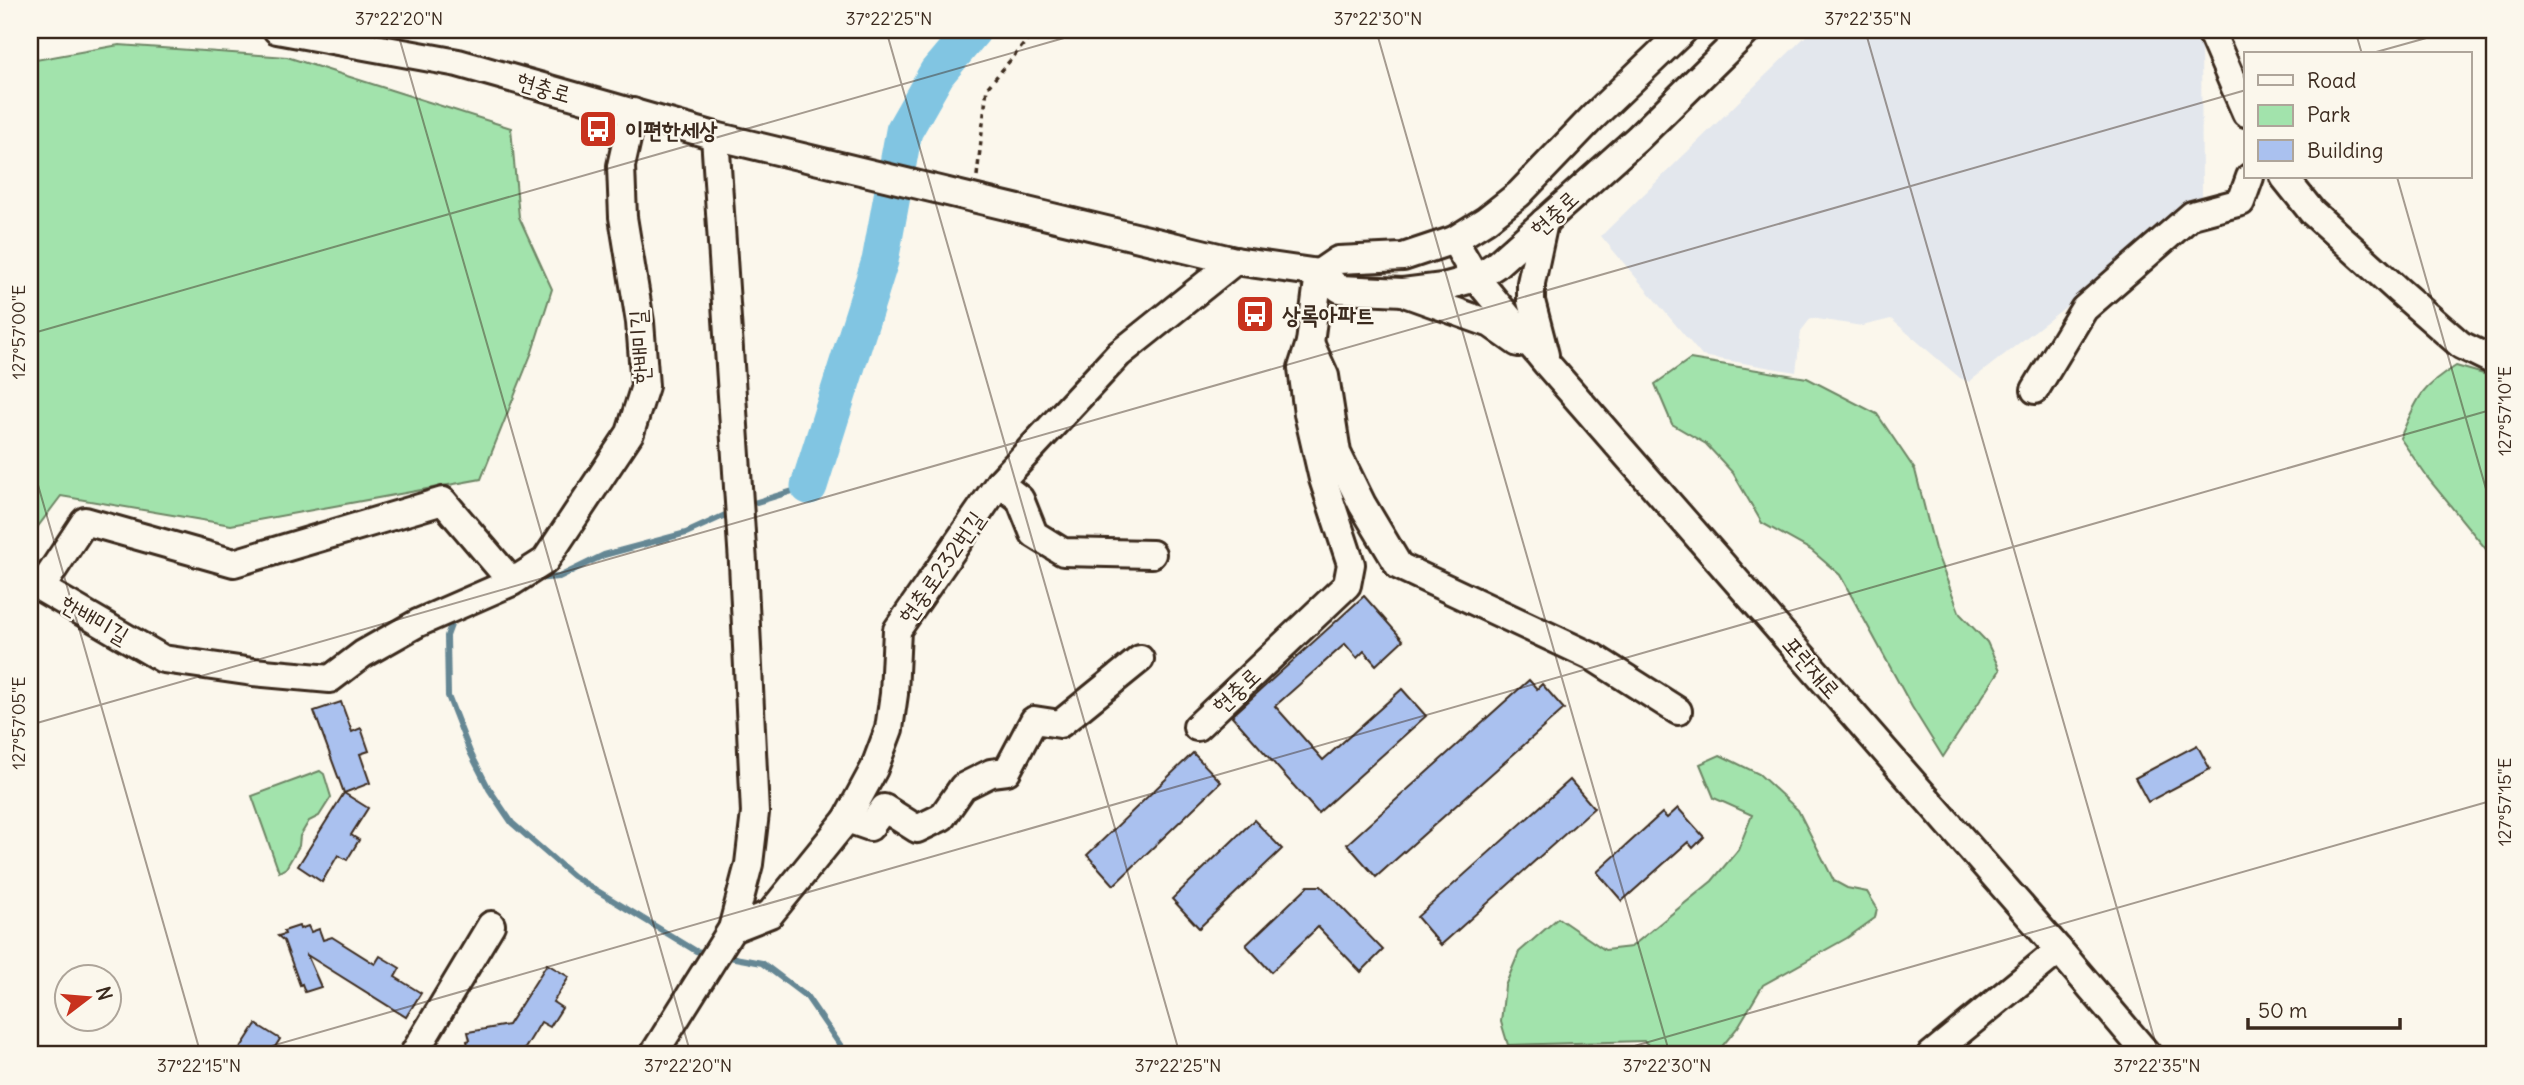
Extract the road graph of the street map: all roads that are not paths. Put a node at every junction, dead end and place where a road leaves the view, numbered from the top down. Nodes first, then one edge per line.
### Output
1 (277, 30) edge
2 (1684, 30) edge
3 (1748, 30) edge
4 (2210, 30) edge
5 (2244, 108) edge
6 (633, 112) junction
7 (715, 136) junction
8 (2250, 178) edge
9 (2285, 178) edge
10 (1544, 222) junction
11 (1454, 240) junction
12 (1235, 261) junction
13 (1319, 273) junction
14 (1476, 278) junction
15 (1403, 292) junction
16 (1310, 342) junction
17 (2494, 361) edge
18 (1547, 364) junction
19 (2035, 390) dead end
20 (999, 483) junction
21 (1152, 554) dead end
22 (512, 582) junction
23 (1140, 659) dead end
24 (1678, 711) dead end
25 (1197, 727) dead end
26 (848, 819) junction
27 (491, 925) dead end
28 (729, 934) junction
29 (2059, 950) junction
30 (413, 1055) edge
31 (653, 1055) edge
32 (1931, 1055) edge
33 (2148, 1055) edge

1 - 6 street, 현충로
2 - 11 street, 현충로
3 - 10 street, 현충로
4 - 5 street
6 - 7 street, 현충로
6 - 22 street, 한배미길
7 - 12 street, 현충로
7 - 28 street
8 - 19 street
9 - 17 street
10 - 14 street, 현충로
10 - 18 street
11 - 13 street, 현충로
11 - 14 street, 포란재로
12 - 13 street, 현충로
12 - 20 street, 현충로232번길
13 - 15 street, 현충로
13 - 16 street, 현충로
14 - 15 street, 현충로
14 - 18 street, 포란재로
15 - 18 street
16 - 24 street
16 - 25 street, 현충로
18 - 29 street, 포란재로
20 - 21 street
20 - 26 street, 현충로232번길
22 - 22 street, 한배미길
23 - 26 street
26 - 28 street, 현충로232번길
27 - 30 street
28 - 31 street
29 - 32 street
29 - 33 street, 포란재로

